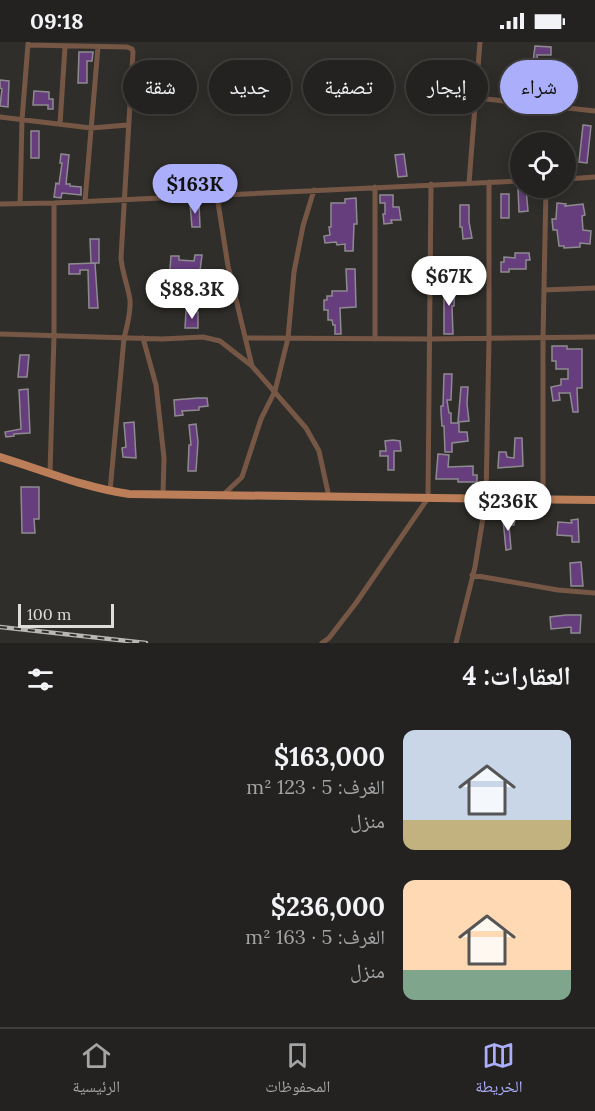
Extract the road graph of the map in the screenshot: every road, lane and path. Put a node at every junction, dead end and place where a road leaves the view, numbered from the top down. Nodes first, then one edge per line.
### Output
1 (480, 42) edge
2 (28, 44) edge
3 (65, 47) junction
4 (99, 47) junction
5 (479, 60) edge
6 (488, 99) edge
7 (595, 111) edge
8 (475, 114) edge
9 (0, 117) edge
10 (22, 120) junction
11 (60, 124) junction
12 (128, 125) junction
13 (91, 128) junction
14 (595, 177) edge
15 (576, 178) edge
16 (510, 181) edge
17 (489, 182) junction
18 (469, 183) junction
19 (431, 184) junction
20 (375, 187) junction
21 (314, 190) junction
22 (217, 196) junction
23 (546, 198) edge
24 (123, 200) junction
25 (85, 201) junction
26 (54, 203) junction
27 (0, 204) edge
28 (20, 204) junction
29 (595, 288) edge
30 (544, 290) junction
31 (0, 334) edge
32 (54, 335) junction
33 (595, 337) edge
34 (124, 338) junction
35 (143, 338) junction
36 (244, 338) junction
37 (288, 338) junction
38 (489, 338) junction
39 (543, 338) junction
40 (375, 339) junction
41 (429, 339) junction
42 (252, 366) junction
43 (275, 391) junction
44 (0, 457) edge
45 (50, 473) junction
46 (110, 491) junction
47 (163, 495) junction
48 (223, 496) junction
49 (329, 497) junction
50 (428, 498) junction
51 (486, 499) junction
52 (543, 499) junction
53 (595, 500) edge
54 (472, 575) junction
55 (595, 593) edge
56 (322, 643) edge
57 (456, 643) edge

1 - 5 street
2 - 3 street
2 - 10 street
3 - 4 street
3 - 11 street
4 - 12 street
4 - 13 street
6 - 7 street
8 - 18 street
9 - 10 street
10 - 11 street
10 - 28 street
11 - 13 street
12 - 13 street
12 - 24 street
13 - 25 street
14 - 15 street
16 - 17 street
17 - 18 street
17 - 38 street
18 - 19 street
19 - 20 street
19 - 41 street
20 - 21 street
20 - 40 street
21 - 22 street
21 - 37 street
22 - 24 street
22 - 36 street
23 - 30 street
24 - 25 street
24 - 34 street
25 - 26 street
26 - 28 street
26 - 32 street
27 - 28 street
29 - 30 street
30 - 39 street
31 - 32 street
32 - 34 street
32 - 45 street
33 - 39 street
34 - 35 street
34 - 46 street
35 - 42 street
35 - 47 street
36 - 37 street
36 - 42 street
37 - 40 street
37 - 43 street
38 - 39 street
38 - 41 street
38 - 51 street
39 - 52 street
40 - 41 street
41 - 50 street
42 - 43 street
43 - 48 street
43 - 49 street
44 - 45 main road
45 - 46 main road
46 - 47 main road
47 - 48 main road
48 - 49 main road
49 - 50 main road
50 - 51 main road
50 - 56 street
51 - 52 main road
51 - 54 street
52 - 53 main road
54 - 55 street
54 - 57 street

